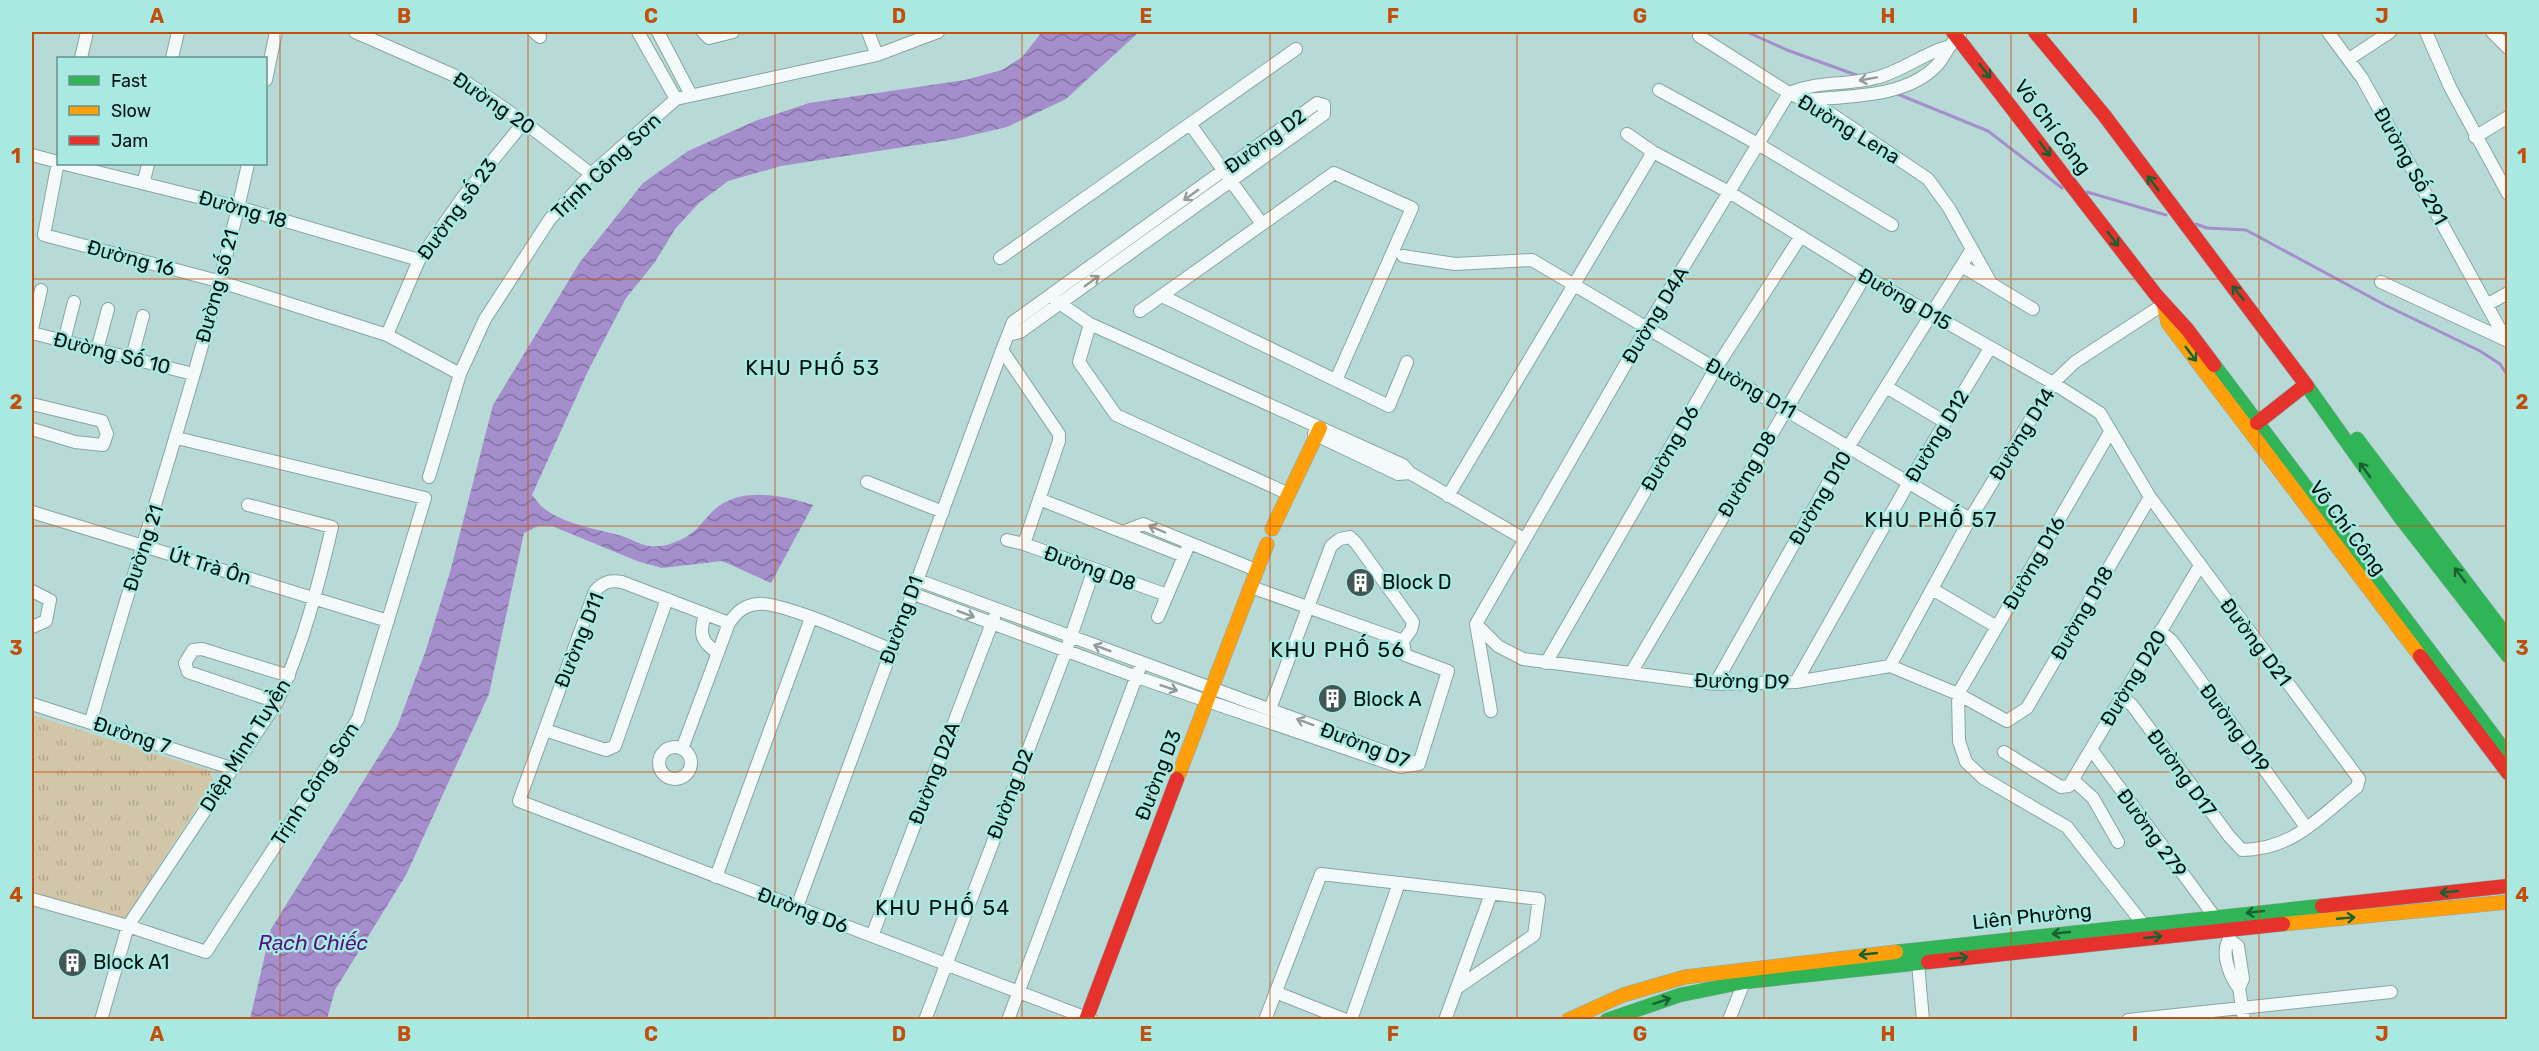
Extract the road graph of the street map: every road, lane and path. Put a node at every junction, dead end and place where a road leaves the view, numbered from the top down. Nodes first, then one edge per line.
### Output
1 (87, 32) edge
2 (178, 32) edge
3 (276, 32) edge
4 (355, 32) edge
5 (638, 32) edge
6 (658, 32) edge
7 (703, 32) edge
8 (733, 32) edge
9 (868, 32) edge
10 (938, 32) edge
11 (2035, 32) edge
12 (2043, 32) edge
13 (2328, 32) edge
14 (2390, 32) edge
15 (2426, 32) edge
16 (2492, 32) edge
17 (1958, 33) edge
18 (1699, 36) dead end
19 (1947, 46) junction
20 (2508, 48) edge
21 (1296, 49) dead end
22 (877, 55) junction
23 (81, 57) edge
24 (172, 57) edge
25 (2349, 59) junction
26 (1919, 60) junction
27 (1928, 72) junction
28 (267, 75) edge
29 (1659, 90) dead end
30 (1790, 93) junction
31 (691, 95) junction
32 (676, 99) junction
33 (1807, 100) junction
34 (2104, 115) junction
35 (2508, 117) edge
36 (524, 122) junction
37 (1190, 124) junction
38 (1628, 134) dead end
39 (2475, 136) junction
40 (1758, 144) junction
41 (1653, 152) junction
42 (32, 155) edge
43 (57, 162) edge
44 (57, 165) edge
45 (70, 165) edge
46 (148, 165) edge
47 (248, 165) edge
48 (591, 174) junction
49 (1227, 176) junction
50 (144, 181) junction
51 (1729, 192) junction
52 (2508, 194) edge
53 (238, 207) junction
54 (1262, 224) junction
55 (1892, 225) dead end
56 (1801, 236) junction
57 (1972, 249) junction
58 (1403, 256) dead end
59 (1000, 258) dead end
60 (419, 260) junction
61 (1962, 266) junction
62 (1865, 276) junction
63 (218, 281) junction
64 (2381, 282) dead end
65 (1991, 283) junction
66 (1574, 284) junction
67 (41, 290) dead end
68 (2508, 293) edge
69 (1162, 296) junction
70 (1045, 299) junction
71 (75, 302) dead end
72 (2164, 304) junction
73 (2488, 304) junction
74 (1056, 306) junction
75 (108, 309) dead end
76 (2033, 309) dead end
77 (1140, 311) dead end
78 (143, 316) dead end
79 (1932, 316) junction
80 (1647, 327) junction
81 (1089, 328) junction
82 (32, 331) edge
83 (387, 335) junction
84 (1008, 335) junction
85 (2274, 339) junction
86 (64, 341) junction
87 (2507, 341) edge
88 (1990, 348) junction
89 (98, 350) junction
90 (1002, 350) junction
91 (132, 357) junction
92 (1407, 362) dead end
93 (1716, 368) junction
94 (193, 374) junction
95 (460, 374) junction
96 (1336, 380) junction
97 (2053, 383) junction
98 (2304, 386) junction
99 (1888, 388) junction
100 (32, 404) edge
101 (1785, 407) junction
102 (1945, 422) junction
103 (2257, 423) junction
104 (32, 429) edge
105 (1319, 431) junction
106 (2110, 432) junction
107 (177, 438) junction
108 (1849, 446) junction
109 (429, 477) dead end
110 (867, 482) dead end
111 (1909, 482) junction
112 (1289, 494) junction
113 (1448, 496) junction
114 (2150, 497) junction
115 (1039, 500) junction
116 (248, 505) dead end
117 (32, 512) edge
118 (943, 512) junction
119 (1970, 519) junction
120 (1272, 529) dead end
121 (1125, 531) junction
122 (1524, 539) junction
123 (1007, 540) dead end
124 (1190, 543) junction
125 (1024, 544) junction
126 (1267, 544) dead end
127 (144, 545) junction
128 (1184, 556) junction
129 (2199, 567) junction
130 (1094, 569) junction
131 (1256, 570) junction
132 (915, 579) junction
133 (1251, 587) junction
134 (1932, 589) junction
135 (32, 591) edge
136 (911, 593) junction
137 (1167, 596) junction
138 (316, 598) junction
139 (667, 599) junction
140 (1306, 606) junction
141 (997, 610) junction
142 (705, 615) junction
143 (1158, 617) dead end
144 (811, 618) junction
145 (388, 621) junction
146 (729, 623) junction
147 (991, 623) junction
148 (1476, 624) junction
149 (32, 627) edge
150 (1997, 627) junction
151 (2160, 631) junction
152 (1070, 637) junction
153 (2508, 638) edge
154 (1403, 641) junction
155 (891, 649) junction
156 (1066, 651) junction
157 (718, 653) junction
158 (2508, 656) edge
159 (1141, 663) junction
160 (1546, 663) junction
161 (1890, 666) junction
162 (1631, 673) junction
163 (289, 676) junction
164 (1137, 678) junction
165 (1796, 682) junction
166 (1715, 684) junction
167 (1208, 694) junction
168 (1958, 694) junction
169 (2122, 697) junction
170 (277, 702) junction
171 (32, 704) edge
172 (1270, 709) junction
173 (1491, 711) dead end
174 (91, 721) junction
175 (545, 730) junction
176 (682, 749) dead end
177 (2091, 749) junction
178 (2004, 752) dead end
179 (2508, 756) edge
180 (1419, 764) junction
181 (231, 768) junction
182 (2508, 773) edge
183 (2069, 784) junction
184 (519, 801) joint
185 (2306, 827) junction
186 (2118, 842) dead end
187 (716, 877) junction
188 (1399, 883) junction
189 (2508, 886) edge
190 (1491, 894) junction
191 (32, 899) edge
192 (2508, 902) edge
193 (797, 907) junction
194 (2220, 916) junction
195 (2143, 924) junction
196 (128, 926) junction
197 (2229, 935) junction
198 (872, 936) junction
199 (1918, 963) junction
200 (945, 964) junction
201 (1743, 982) junction
202 (1457, 988) junction
203 (1018, 992) junction
204 (1275, 992) junction
205 (2391, 992) dead end
206 (2243, 1014) edge
207 (2172, 1017) edge
208 (1088, 1019) edge
209 (101, 1020) edge
210 (925, 1020) edge
211 (1008, 1020) edge
212 (1265, 1020) edge
213 (1346, 1020) edge
214 (1350, 1020) edge
215 (1445, 1020) edge
216 (1568, 1020) edge
217 (1607, 1020) edge
218 (1729, 1020) edge
219 (1923, 1020) edge
220 (2127, 1020) edge

1 - 23 street
2 - 24 street
3 - 28 street
4 - 36 street, Đường 20
5 - 32 street
6 - 31 street
7 - 8 street
9 - 22 street
10 - 22 street, Trịnh Công Sơn
11 - 34 main road
12 - 34 main road
13 - 25 street, Đường Số 291
14 - 25 street
15 - 39 street
16 - 20 street
17 - 19 street
17 -> 72 main road, Võ Chí Công
18 - 30 street, Đường Lena
19 - 26 street
19 - 27 street
21 - 37 street
22 - 31 street, Trịnh Công Sơn
25 - 73 street, Đường Số 291
26 - 27 street
26 -> 30 street
27 - 33 street
29 - 40 street
30 - 33 street, Đường Lena
30 - 40 street, Đường D4A
31 - 32 street, Trịnh Công Sơn
32 - 48 street, Trịnh Công Sơn
33 - 57 street, Đường Lena
85 -> 34 main road
35 - 39 street
36 - 48 street, Đường 20
36 - 60 street, Đường số 23
37 - 49 street
37 - 59 street
38 - 41 street, Đường D15
39 - 52 street
40 - 51 street, Đường D4A
40 - 55 street
41 - 51 street, Đường D15
41 - 66 street
42 - 43 street
44 - 63 street, Đường 16
45 - 50 street, Đường 18
46 - 50 street
47 - 53 street, Đường số 21
48 - 95 street, Trịnh Công Sơn
49 - 49 street, Đường D2
49 - 54 street
49 -> 70 street, Đường D2
74 -> 49 street, Đường D2
50 - 53 street, Đường 18
51 - 56 street, Đường D15
51 - 80 street, Đường D4A
53 - 60 street, Đường 18
53 - 63 street, Đường số 21
54 - 69 street
54 - 96 street
56 - 62 street, Đường D15
56 - 93 street, Đường D6
57 - 61 street, Đường D10
57 - 65 street, Đường Lena
58 - 66 street, Đường D11
60 - 83 street, Đường số 23
61 - 65 street
61 - 79 street, Đường D10
62 - 79 street, Đường D15
62 - 101 street, Đường D8
63 - 83 street, Đường 16
63 - 94 street, Đường số 21
64 - 87 street
65 - 76 street
66 - 80 street, Đường D11
66 - 113 street
67 - 82 street
68 - 73 street
69 - 77 street
69 - 96 street
70 - 74 street
70 - 84 street, Đường D2
71 - 86 street
72 - 97 street, Đường D14
72 - 103 main road, Võ Chí Công
72 -> 182 main road, Võ Chí Công
73 - 87 street, Đường Số 291
74 - 81 street
74 - 84 street, Đường D2
75 - 89 street
78 - 91 street
79 - 88 street, Đường D15
79 - 99 street, Đường D10
80 - 93 street, Đường D11
80 - 122 street, Đường D4A
81 - 105 street
81 - 112 street
82 - 86 street, Đường Số 10
83 - 95 street
84 - 90 street, Đường D1
85 - 98 main road
153 -> 85 main road
86 - 89 street, Đường Số 10
88 - 97 street, Đường D15
88 - 102 street, Đường D12
89 - 91 street, Đường Số 10
90 - 115 street, Đường D8
90 - 118 street, Đường D1
91 - 94 street, Đường Số 10
92 - 96 street
93 - 101 street, Đường D11
93 - 160 street, Đường D6
94 - 107 street, Đường 21
95 - 109 street, Trịnh Công Sơn
97 - 106 street, Đường D15
97 - 119 street, Đường D14
98 - 103 main road
158 -> 98 main road
99 - 102 street
99 - 108 street, Đường D10
100 - 104 street
101 - 108 street, Đường D11
101 - 162 street, Đường D8
102 - 111 street, Đường D12
103 - 179 main road, Võ Chí Công
105 - 112 main road
105 - 113 street
106 - 114 street, Đường D15
106 - 150 street, Đường D16
107 - 127 street, Đường 21
107 - 145 street, Trịnh Công Sơn
108 - 111 street, Đường D11
108 - 166 street, Đường D10
110 - 118 street
111 - 119 street, Đường D11
111 - 165 street, Đường D12
112 - 120 main road
113 - 122 street
114 - 129 street, Đường D21
114 - 168 street, Đường D18
115 - 121 street
115 - 125 street, Đường D8
116 - 138 street, Diệp Minh Tuyền
117 - 127 street, Út Trà Ôn
118 - 132 street, Đường D1
119 - 134 street, Đường D14
124 -> 121 street
121 - 128 street
122 - 148 street, Đường D4A
123 - 125 street
124 - 128 street
124 - 131 street
125 - 130 street, Đường D8
126 - 131 main road, Đường D3
127 - 138 street, Út Trà Ôn
127 - 174 street, Đường 21
128 - 137 street
129 - 151 street, Đường D20
129 - 185 street, Đường D21
130 - 137 street, Đường D8
130 - 152 street, Đường D2
131 - 133 main road, Đường D3
132 - 136 street, Đường D1
132 - 141 street, Đường D7
133 - 140 street
133 - 167 main road, Đường D3
134 - 150 street
134 - 161 street, Đường D14
135 - 149 street
136 -> 147 street, Đường D7
136 - 155 street, Đường D1
137 - 143 street
138 - 145 street, Út Trà Ôn
138 - 163 street, Diệp Minh Tuyền
139 - 142 street, Đường D11
139 - 175 street, Đường D11
139 - 175 street
140 - 154 street
140 - 154 street
140 - 172 street
141 - 147 street, Đường D2A
141 - 152 street, Đường D7
142 - 146 street, Đường D11
142 - 157 street
144 - 146 street
144 - 155 street
144 - 187 street
145 - 196 street, Trịnh Công Sơn
146 - 157 street
147 - 156 street, Đường D7
147 - 198 street, Đường D2A
148 - 160 street, Đường D9
148 - 173 street
150 - 168 street, Đường D16
151 - 169 street, Đường D20
151 - 185 street, Đường D19
152 - 156 street, Đường D2
159 -> 152 street, Đường D7
154 - 180 street
155 - 193 street, Đường D1
156 - 164 street, Đường D7
156 - 200 street, Đường D2
157 - 176 street
159 - 164 street
159 - 167 street, Đường D7
160 - 162 street, Đường D9
161 - 165 street, Đường D9
161 - 168 street
162 - 166 street, Đường D9
163 - 170 street, Diệp Minh Tuyền
163 - 170 street
164 -> 167 street, Đường D7
164 - 203 street
165 - 166 street, Đường D9
167 - 172 street, Đường D7
167 - 180 street, Đường D7
167 - 208 main road, Đường D3
168 - 195 street
169 - 177 street, Đường D20
169 - 185 street, Đường D17
170 - 181 street, Diệp Minh Tuyền
171 - 174 street, Đường 7
180 -> 172 street, Đường D7
174 - 181 street, Đường 7
175 - 184 street, Đường D11
177 - 183 street, Đường D20
177 - 194 street, Đường 279
178 - 183 street
181 - 196 street, Diệp Minh Tuyền
183 - 186 street
184 - 187 street, Đường D6
187 - 193 street, Đường D6
188 - 190 street
188 - 204 street
188 - 214 street
189 -> 194 main road, Liên Phường
190 - 202 street
190 - 202 street
191 - 196 street
197 -> 192 main road, Liên Phường
193 - 198 street, Đường D6
194 - 195 main road, Liên Phường
194 - 197 main road
195 -> 216 main road, Liên Phường
196 - 209 street, Diệp Minh Tuyền
199 -> 197 main road, Liên Phường
197 - 206 street
198 - 200 street, Đường D6
199 - 201 main road, Liên Phường
199 - 219 street
200 - 203 street, Đường D6
200 - 210 street, Đường D2
217 -> 201 main road, Liên Phường
201 - 218 street
202 - 215 street
203 - 208 street, Đường D6
203 - 211 street
204 - 212 street
204 - 213 street
205 - 206 street
206 - 207 street
207 - 220 street

